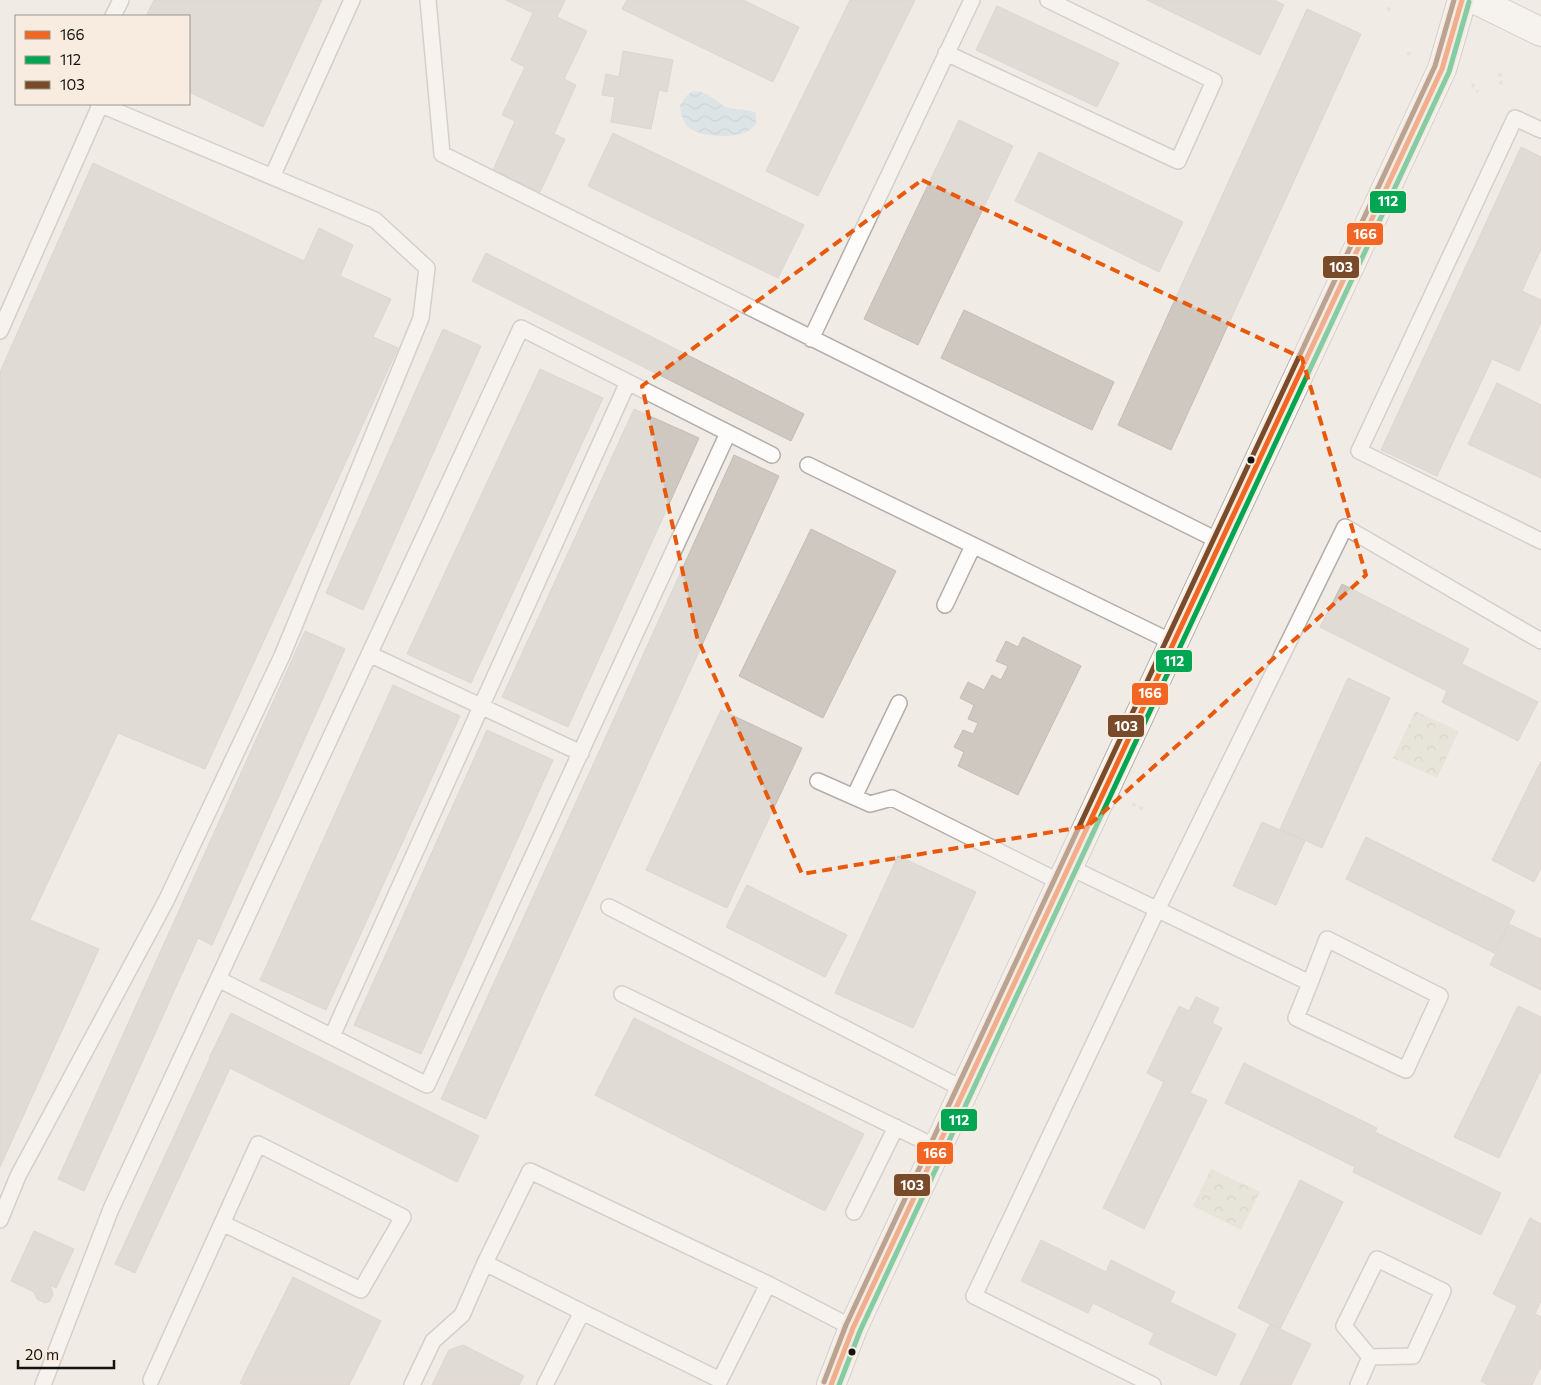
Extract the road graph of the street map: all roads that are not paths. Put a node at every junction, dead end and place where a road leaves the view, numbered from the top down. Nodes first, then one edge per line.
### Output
1 (121, 0) edge
2 (352, 0) edge
3 (428, 0) edge
4 (972, 0) edge
5 (1048, 0) edge
6 (1462, 0) edge
7 (1476, 0) edge
8 (114, 15) edge
9 (1541, 32) edge
10 (946, 53) junction
11 (99, 105) edge
12 (101, 105) edge
13 (1541, 130) edge
14 (272, 177) junction
15 (0, 332) edge
16 (811, 339) junction
17 (628, 382) junction
18 (728, 433) junction
19 (772, 455) dead end
20 (808, 465) dead end
21 (1541, 541) edge
22 (1221, 542) junction
23 (973, 546) junction
24 (945, 604) dead end
25 (1541, 641) edge
26 (1174, 643) junction
27 (369, 654) junction
28 (899, 703) dead end
29 (481, 706) junction
30 (581, 753) junction
31 (818, 781) dead end
32 (854, 797) junction
33 (1065, 875) junction
34 (609, 907) dead end
35 (1158, 910) junction
36 (218, 979) junction
37 (1310, 983) junction
38 (622, 994) dead end
39 (332, 1036) junction
40 (965, 1090) junction
41 (896, 1127) junction
42 (938, 1148) junction
43 (854, 1212) dead end
44 (0, 1220) edge
45 (222, 1223) junction
46 (485, 1263) junction
47 (768, 1284) junction
48 (582, 1312) junction
49 (853, 1328) junction
50 (1370, 1357) junction
51 (154, 1383) edge
52 (43, 1385) edge
53 (412, 1385) edge
54 (545, 1385) edge
55 (831, 1385) edge
56 (1153, 1385) edge
57 (1358, 1385) edge

1 - 8 lane
2 - 14 lane
3 - 16 lane
4 - 10 lane
5 - 10 lane
6 - 22 street
7 - 9 street
10 - 16 lane
11 - 15 lane
12 - 14 lane
13 - 21 lane
14 - 44 lane
16 - 22 lane
17 - 18 lane
17 - 27 lane
17 - 29 lane
18 - 19 lane
18 - 30 lane
20 - 23 lane
22 - 26 street
23 - 24 lane
23 - 26 lane
25 - 35 lane
26 - 33 street
27 - 29 lane
27 - 36 lane
28 - 32 lane
29 - 30 lane
29 - 39 lane
30 - 39 lane
31 - 32 lane
32 - 33 lane
33 - 35 lane
33 - 40 street
34 - 40 lane
35 - 37 lane
35 - 56 lane
36 - 39 lane
36 - 52 lane
37 - 37 lane
38 - 41 lane
40 - 42 street
41 - 42 lane
41 - 43 lane
42 - 49 street
45 - 45 lane
45 - 51 lane
46 - 47 lane
46 - 48 lane
46 - 53 lane
47 - 48 lane
47 - 49 lane
48 - 54 lane
49 - 55 street
50 - 50 lane
50 - 57 lane

